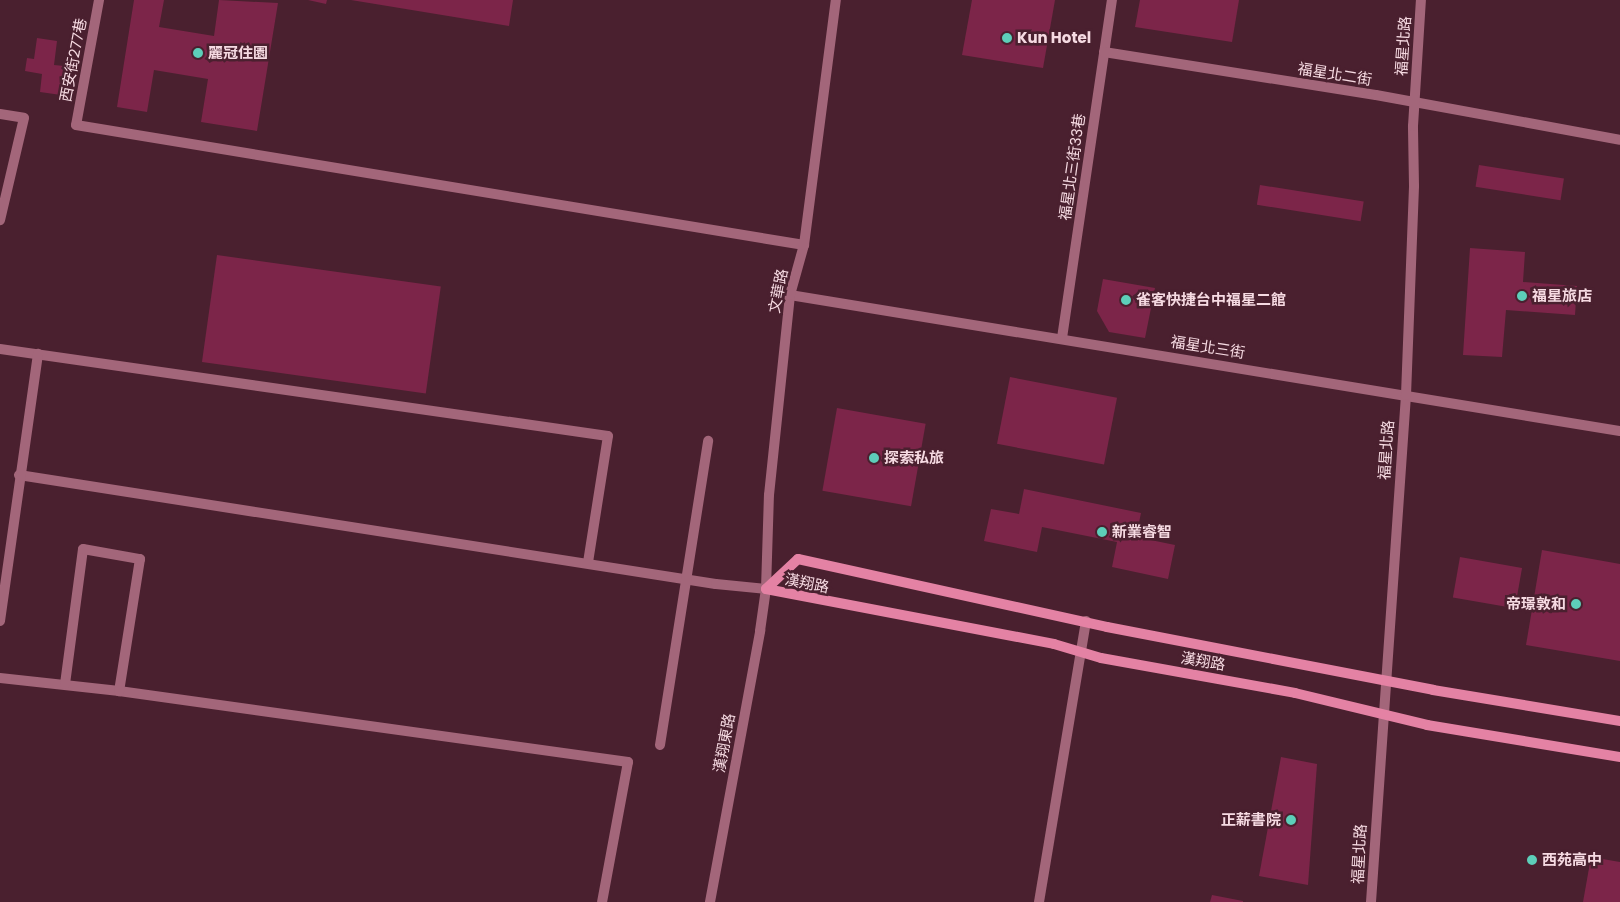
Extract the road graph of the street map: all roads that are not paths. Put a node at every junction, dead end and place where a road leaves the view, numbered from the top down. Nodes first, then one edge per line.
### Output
1 (99, 0) edge
2 (836, 0) edge
3 (1112, 0) edge
4 (1421, 0) edge
5 (1104, 52) junction
6 (1415, 103) junction
7 (0, 114) edge
8 (1620, 140) edge
9 (0, 220) edge
10 (804, 244) junction
11 (790, 295) junction
12 (1062, 338) junction
13 (0, 348) edge
14 (38, 354) junction
15 (1406, 395) junction
16 (1620, 431) edge
17 (708, 441) dead end
18 (19, 475) junction
19 (588, 562) junction
20 (686, 578) junction
21 (766, 589) junction
22 (0, 621) edge
23 (1086, 621) junction
24 (1080, 653) junction
25 (0, 678) edge
26 (1386, 679) junction
27 (65, 684) junction
28 (119, 691) junction
29 (1383, 715) junction
30 (1620, 721) edge
31 (660, 745) dead end
32 (1620, 757) edge
33 (602, 902) edge
34 (710, 902) edge
35 (1039, 902) edge
36 (1371, 902) edge

1 - 10 street, 西安街277巷
2 - 10 street, 文華路
3 - 5 street, 福星北三街33巷
4 - 6 street, 福星北路
5 - 6 street, 福星北二街
5 - 12 street, 福星北三街33巷
6 - 8 street, 福星北二街
6 - 15 street, 福星北路
7 - 9 street
10 - 11 street, 文華路
11 - 12 street, 福星北三街
11 - 21 street, 文華路
12 - 15 street, 福星北三街
13 - 14 street
14 - 18 street
14 - 19 street
15 - 16 street, 福星北三街
15 - 26 street, 福星北路
17 - 20 street
18 - 19 street
18 - 22 street
19 - 20 street
20 - 21 street
20 - 31 street
21 - 23 street, 漢翔路
21 - 24 street, 漢翔路
21 - 34 street, 漢翔東路
23 - 24 street
23 - 26 street, 漢翔路
24 - 29 street, 漢翔路
24 - 35 street
25 - 27 street
26 - 29 street, 福星北路
26 - 30 street, 漢翔路
27 - 28 street
27 - 28 street
28 - 33 street
29 - 32 street, 漢翔路
29 - 36 street, 福星北路

